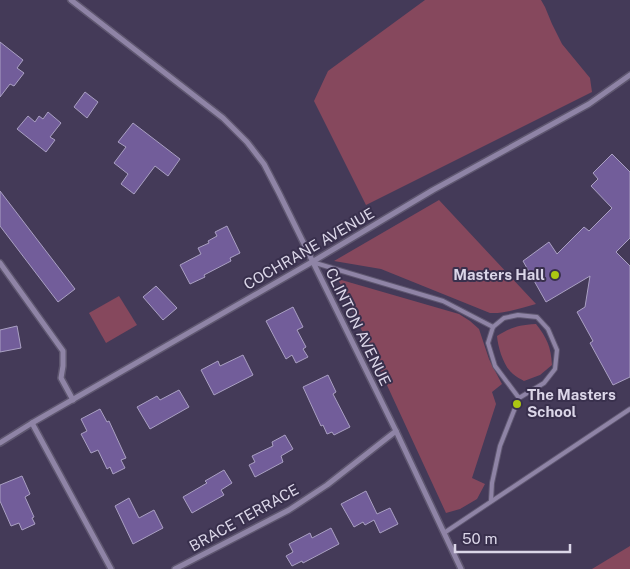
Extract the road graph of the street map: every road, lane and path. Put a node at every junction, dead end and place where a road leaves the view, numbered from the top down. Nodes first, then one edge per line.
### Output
1 (75, 1) edge
2 (630, 75) edge
3 (312, 262) junction
4 (0, 263) edge
5 (492, 327) junction
6 (519, 398) junction
7 (73, 400) junction
8 (630, 409) edge
9 (32, 423) junction
10 (396, 431) junction
11 (0, 443) edge
12 (491, 501) junction
13 (444, 533) junction
14 (111, 569) edge
15 (175, 569) edge
16 (461, 569) edge

1 - 3 street, CLINTON AVENUE
2 - 3 street, COCHRANE AVENUE
3 - 5 lane
3 - 7 street, COCHRANE AVENUE
3 - 10 street, CLINTON AVENUE
4 - 7 street
5 - 6 lane
5 - 6 lane
6 - 12 lane
7 - 9 street, COCHRANE AVENUE
8 - 12 lane
9 - 11 street, COCHRANE AVENUE
9 - 14 street
10 - 13 street, CLINTON AVENUE
10 - 15 street, BRACE TERRACE
12 - 13 lane
13 - 16 street, CLINTON AVENUE

